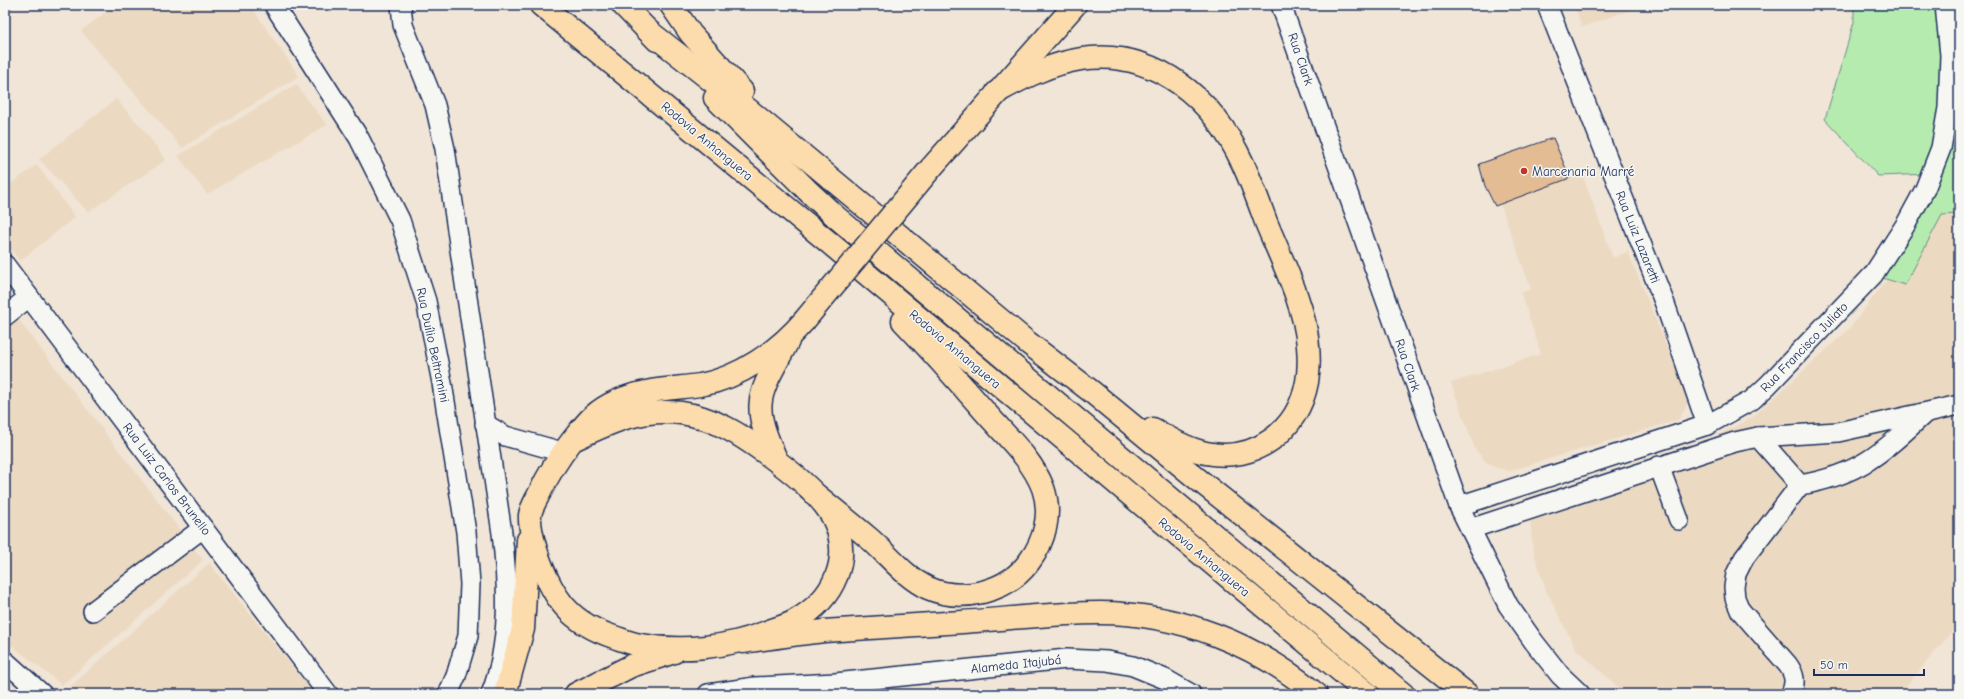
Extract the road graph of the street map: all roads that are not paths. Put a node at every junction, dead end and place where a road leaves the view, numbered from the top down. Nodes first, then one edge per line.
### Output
1 (274, 5) edge
2 (401, 5) edge
3 (542, 5) edge
4 (623, 5) edge
5 (671, 5) edge
6 (1075, 5) edge
7 (1547, 5) edge
8 (1945, 5) edge
9 (1281, 7) edge
10 (646, 29) junction
11 (997, 92) junction
12 (810, 161) junction
13 (826, 240) junction
14 (5, 265) edge
15 (29, 297) junction
16 (5, 316) edge
17 (798, 328) junction
18 (1092, 392) junction
19 (1959, 405) edge
20 (1924, 414) junction
21 (485, 424) junction
22 (1707, 426) junction
23 (1758, 437) junction
24 (568, 446) junction
25 (778, 462) junction
26 (1659, 466) junction
27 (1800, 485) junction
28 (810, 490) junction
29 (1459, 506) junction
30 (530, 515) junction
31 (1679, 520) dead end
32 (203, 528) junction
33 (1470, 529) junction
34 (93, 611) dead end
35 (743, 642) junction
36 (686, 649) junction
37 (5, 661) edge
38 (837, 689) edge
39 (752, 691) edge
40 (42, 694) edge
41 (328, 694) edge
42 (448, 694) edge
43 (491, 694) edge
44 (505, 694) edge
45 (576, 694) edge
46 (708, 694) edge
47 (1191, 694) edge
48 (1316, 694) edge
49 (1368, 694) edge
50 (1403, 694) edge
51 (1467, 694) edge
52 (1580, 694) edge
53 (1791, 694) edge

1 - 42 street, Rua Duílio Beltramini
2 - 21 street
3 - 13 main road, Rodovia Anhanguera
4 - 10 main road, Rodovia Anhanguera
5 - 12 main road
6 - 11 main road
7 - 22 street, Rua Luiz Lazaretti
8 - 22 street, Rua Francisco Juliato
9 - 29 street, Rua Clark
10 - 12 main road
10 - 50 main road, Rodovia Anhanguera
11 - 17 main road, bridge
11 - 18 main road
12 - 18 main road
13 - 28 main road
13 - 49 main road, Rodovia Anhanguera
14 - 15 street, Rua Luiz Carlos Brunello
15 - 16 street
15 - 32 street, Rua Luiz Carlos Brunello
17 - 24 main road
17 - 25 main road
18 - 51 main road
19 - 20 street
20 - 23 street
20 - 27 street
21 - 24 street
21 - 43 street
22 - 29 street, Rua Francisco Juliato
23 - 26 street
23 - 27 street
24 - 25 main road
24 - 30 main road
25 - 28 main road
26 - 31 street
26 - 33 street
27 - 53 street
28 - 35 main road
29 - 33 street, Rua Clark
30 - 36 main road
30 - 44 main road
32 - 34 street
32 - 41 street, Rua Luiz Carlos Brunello
33 - 52 street, Rua Clark
35 - 36 main road
35 - 48 main road
36 - 45 main road
37 - 40 street
38 - 39 street, Alameda Itajubá
38 - 47 street, Alameda Itajubá
39 - 46 street, Alameda Itajubá

